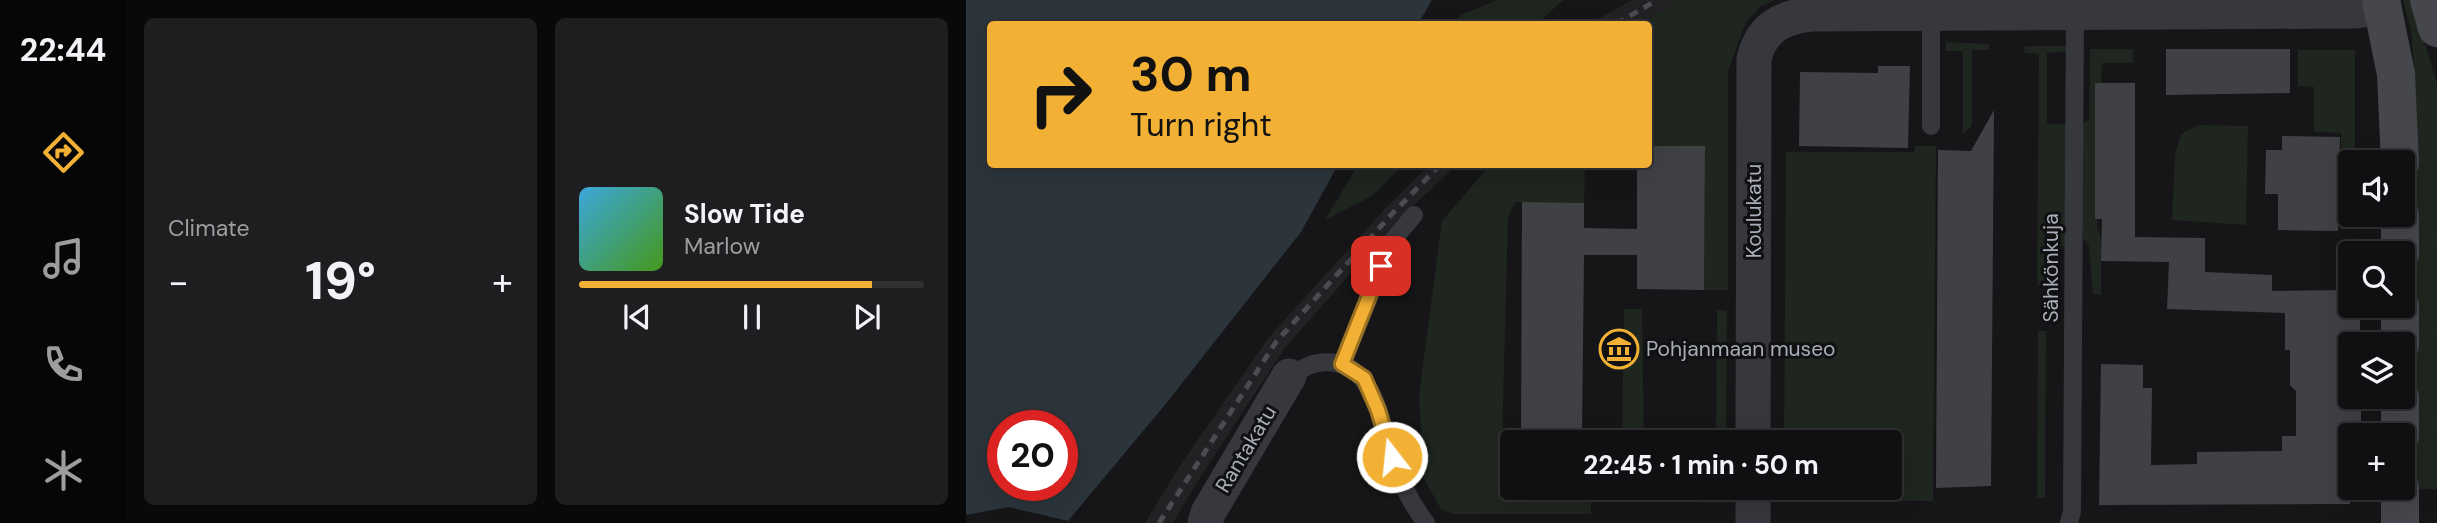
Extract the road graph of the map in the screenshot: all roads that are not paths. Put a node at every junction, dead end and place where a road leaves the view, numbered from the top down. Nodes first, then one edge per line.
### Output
1 (2429, 0) edge
2 (2382, 3) edge
3 (2075, 12) junction
4 (1931, 13) junction
5 (2437, 29) edge
6 (1931, 126) dead end
7 (2399, 150) edge
8 (1414, 215) dead end
9 (1342, 364) junction
10 (1289, 376) joint
11 (1753, 430) edge
12 (1753, 500) edge
13 (2400, 500) edge
14 (1205, 523) edge
15 (1426, 523) edge
16 (1753, 523) edge
17 (2069, 523) edge
18 (2400, 523) edge

1 - 5 main road
2 - 3 street, Koulukatu
2 - 7 main road
3 - 4 street, Koulukatu
3 - 17 lane, Sähkönkuja
4 - 6 lane
4 - 11 street, Koulukatu
8 - 9 lane
9 - 10 lane
9 - 15 lane
10 - 14 street, Rantakatu
12 - 16 street
13 - 18 main road

